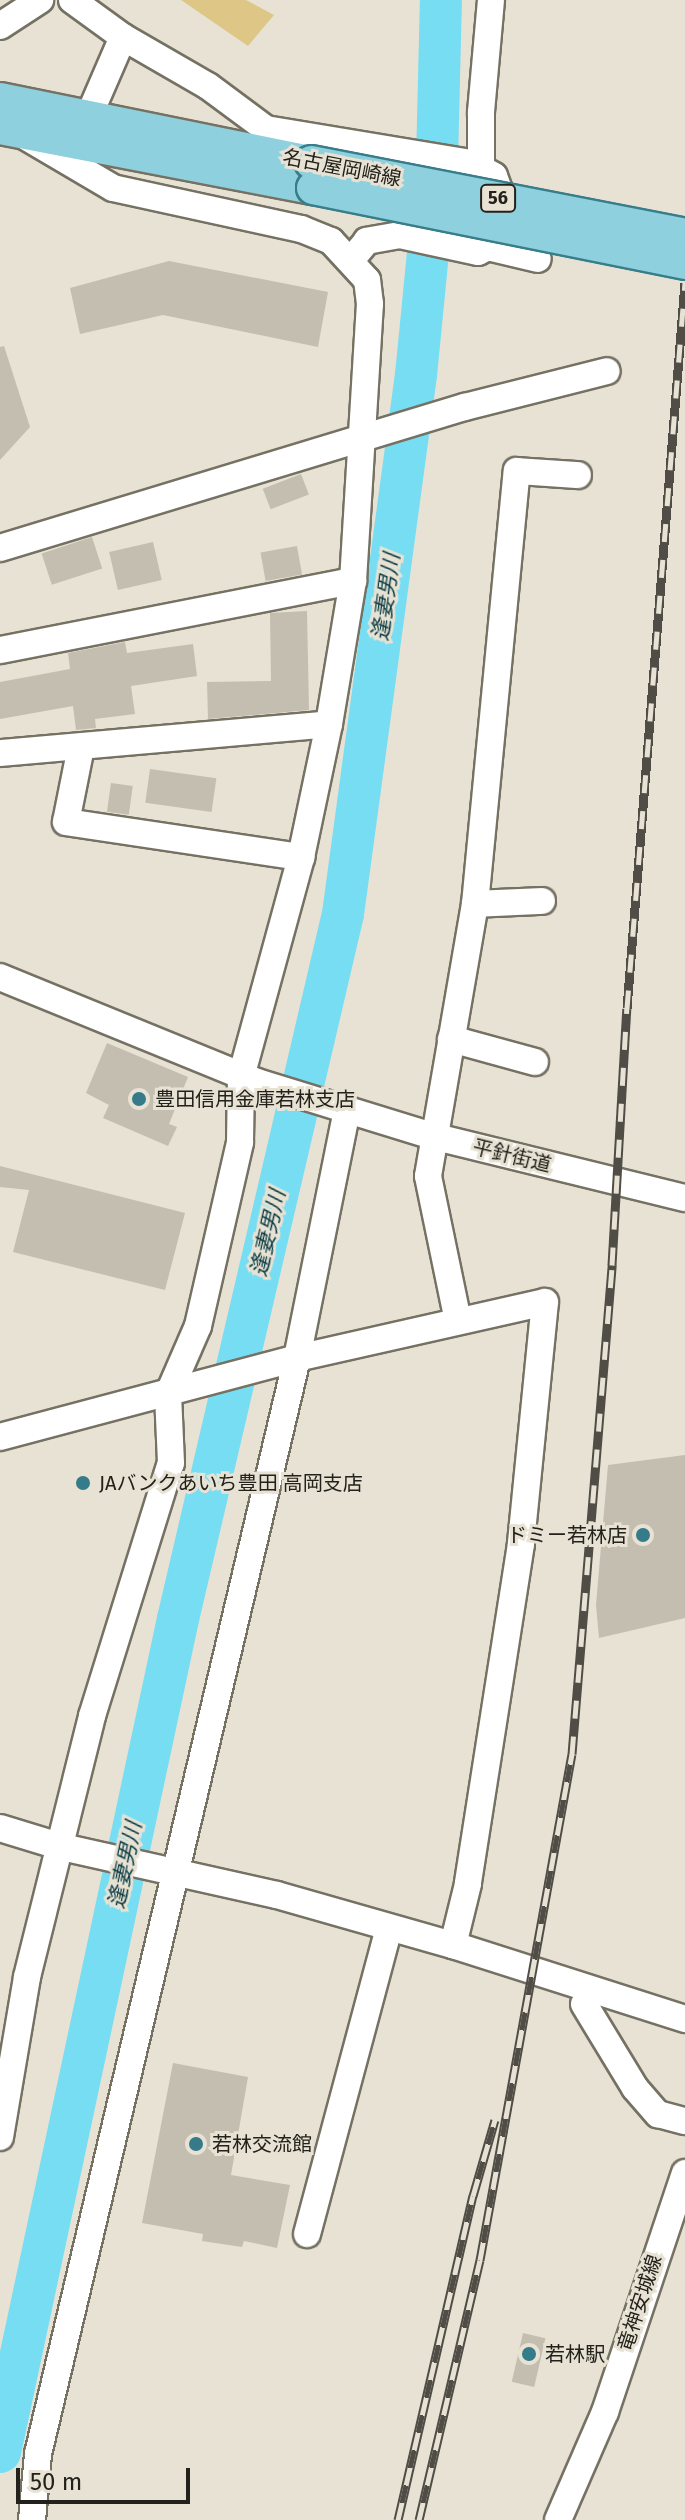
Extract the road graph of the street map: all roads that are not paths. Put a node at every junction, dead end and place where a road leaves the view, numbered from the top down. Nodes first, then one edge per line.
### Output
1 (40, 0) edge
2 (72, 0) edge
3 (491, 0) edge
4 (0, 26) edge
5 (123, 37) junction
6 (0, 99) edge
7 (88, 118) junction
8 (8, 130) edge
9 (476, 165) junction
10 (312, 175) junction
11 (685, 235) edge
12 (483, 249) junction
13 (538, 259) dead end
14 (351, 260) junction
15 (685, 263) edge
16 (607, 371) dead end
17 (364, 438) junction
18 (578, 475) dead end
19 (0, 548) edge
20 (353, 581) junction
21 (0, 650) edge
22 (329, 724) junction
23 (81, 747) junction
24 (0, 753) edge
25 (301, 857) junction
26 (542, 901) dead end
27 (475, 904) junction
28 (0, 977) edge
29 (451, 1039) junction
30 (535, 1062) dead end
31 (249, 1080) junction
32 (343, 1109) junction
33 (436, 1137) junction
34 (685, 1198) edge
35 (458, 1321) junction
36 (291, 1360) junction
37 (172, 1393) junction
38 (0, 1437) edge
39 (0, 1828) edge
40 (66, 1847) junction
41 (174, 1870) junction
42 (389, 1928) junction
43 (453, 1945) junction
44 (584, 2004) dead end
45 (685, 2019) edge
46 (685, 2121) edge
47 (0, 2137) edge
48 (685, 2173) edge
49 (307, 2234) dead end
50 (32, 2520) edge
51 (558, 2520) edge

1 - 4 street
2 - 5 street
3 - 9 street
5 - 7 street
5 - 9 street
6 - 7 main road, 名古屋岡崎線 / 56
7 - 10 main road, 名古屋岡崎線 / 56
8 - 10 main road, 名古屋岡崎線 / 56
8 - 14 street
9 - 12 street
10 - 11 main road, 名古屋岡崎線 / 56, bridge
10 - 15 main road, 名古屋岡崎線 / 56, bridge
12 - 13 street
12 - 14 street
14 - 17 street
16 - 17 street
17 - 19 street
17 - 20 street
18 - 27 street
20 - 21 street
20 - 22 street
22 - 23 street
22 - 25 street
23 - 24 street
23 - 25 street
25 - 31 street
26 - 27 street
27 - 29 street
28 - 31 street, 平針街道
29 - 30 street
29 - 33 street
31 - 32 street, 平針街道
31 - 37 street
32 - 33 street, 平針街道
32 - 36 street
33 - 34 street, 平針街道
33 - 35 street
35 - 36 street
35 - 43 street
36 - 37 street
36 - 41 street
37 - 38 street
37 - 40 street
39 - 40 street
40 - 41 street
40 - 47 street
41 - 42 street
41 - 50 street
42 - 43 street
42 - 49 street
43 - 45 street
44 - 46 street
48 - 51 street, 竜神安城線

